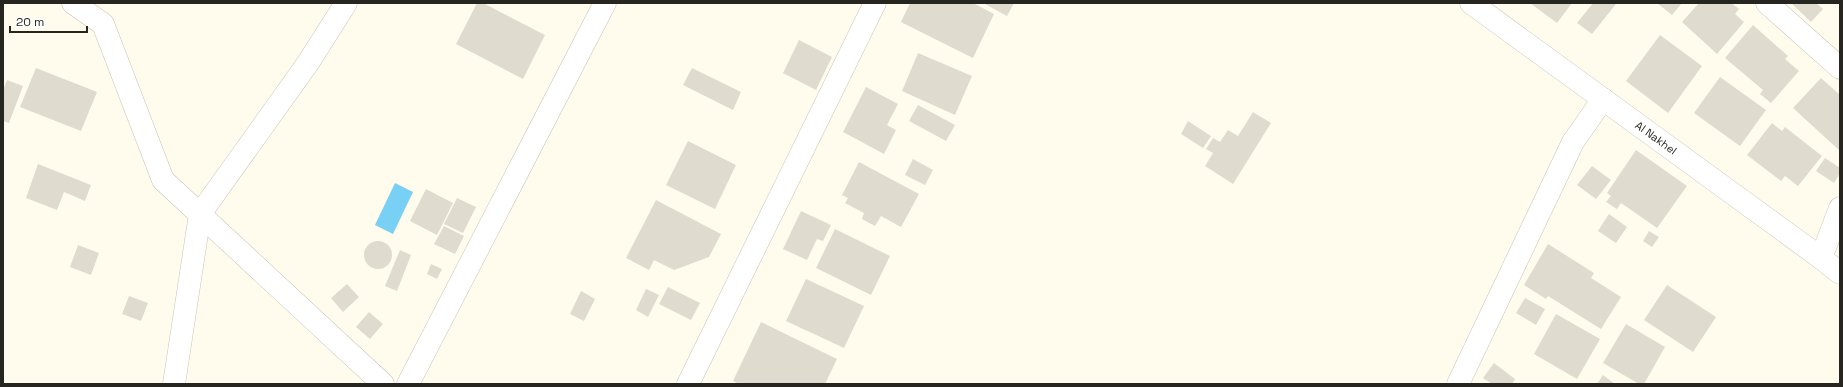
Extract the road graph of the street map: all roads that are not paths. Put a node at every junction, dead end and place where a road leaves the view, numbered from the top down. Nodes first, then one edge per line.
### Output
1 (73, 3) edge
2 (346, 3) edge
3 (605, 3) edge
4 (875, 3) edge
5 (1471, 3) edge
6 (1767, 3) edge
7 (1840, 68) edge
8 (1603, 99) junction
9 (1840, 208) edge
10 (200, 214) junction
11 (1822, 258) junction
12 (1840, 273) edge
13 (174, 384) edge
14 (383, 384) edge
15 (408, 384) edge
16 (688, 384) edge
17 (1458, 384) edge

1 - 10 street
2 - 10 street
3 - 15 street
4 - 16 street
5 - 8 street, Al Nakhel
6 - 7 street
8 - 11 street, Al Nakhel
8 - 17 street
9 - 11 street
10 - 13 street
10 - 14 street
11 - 12 street, Al Nakhel

